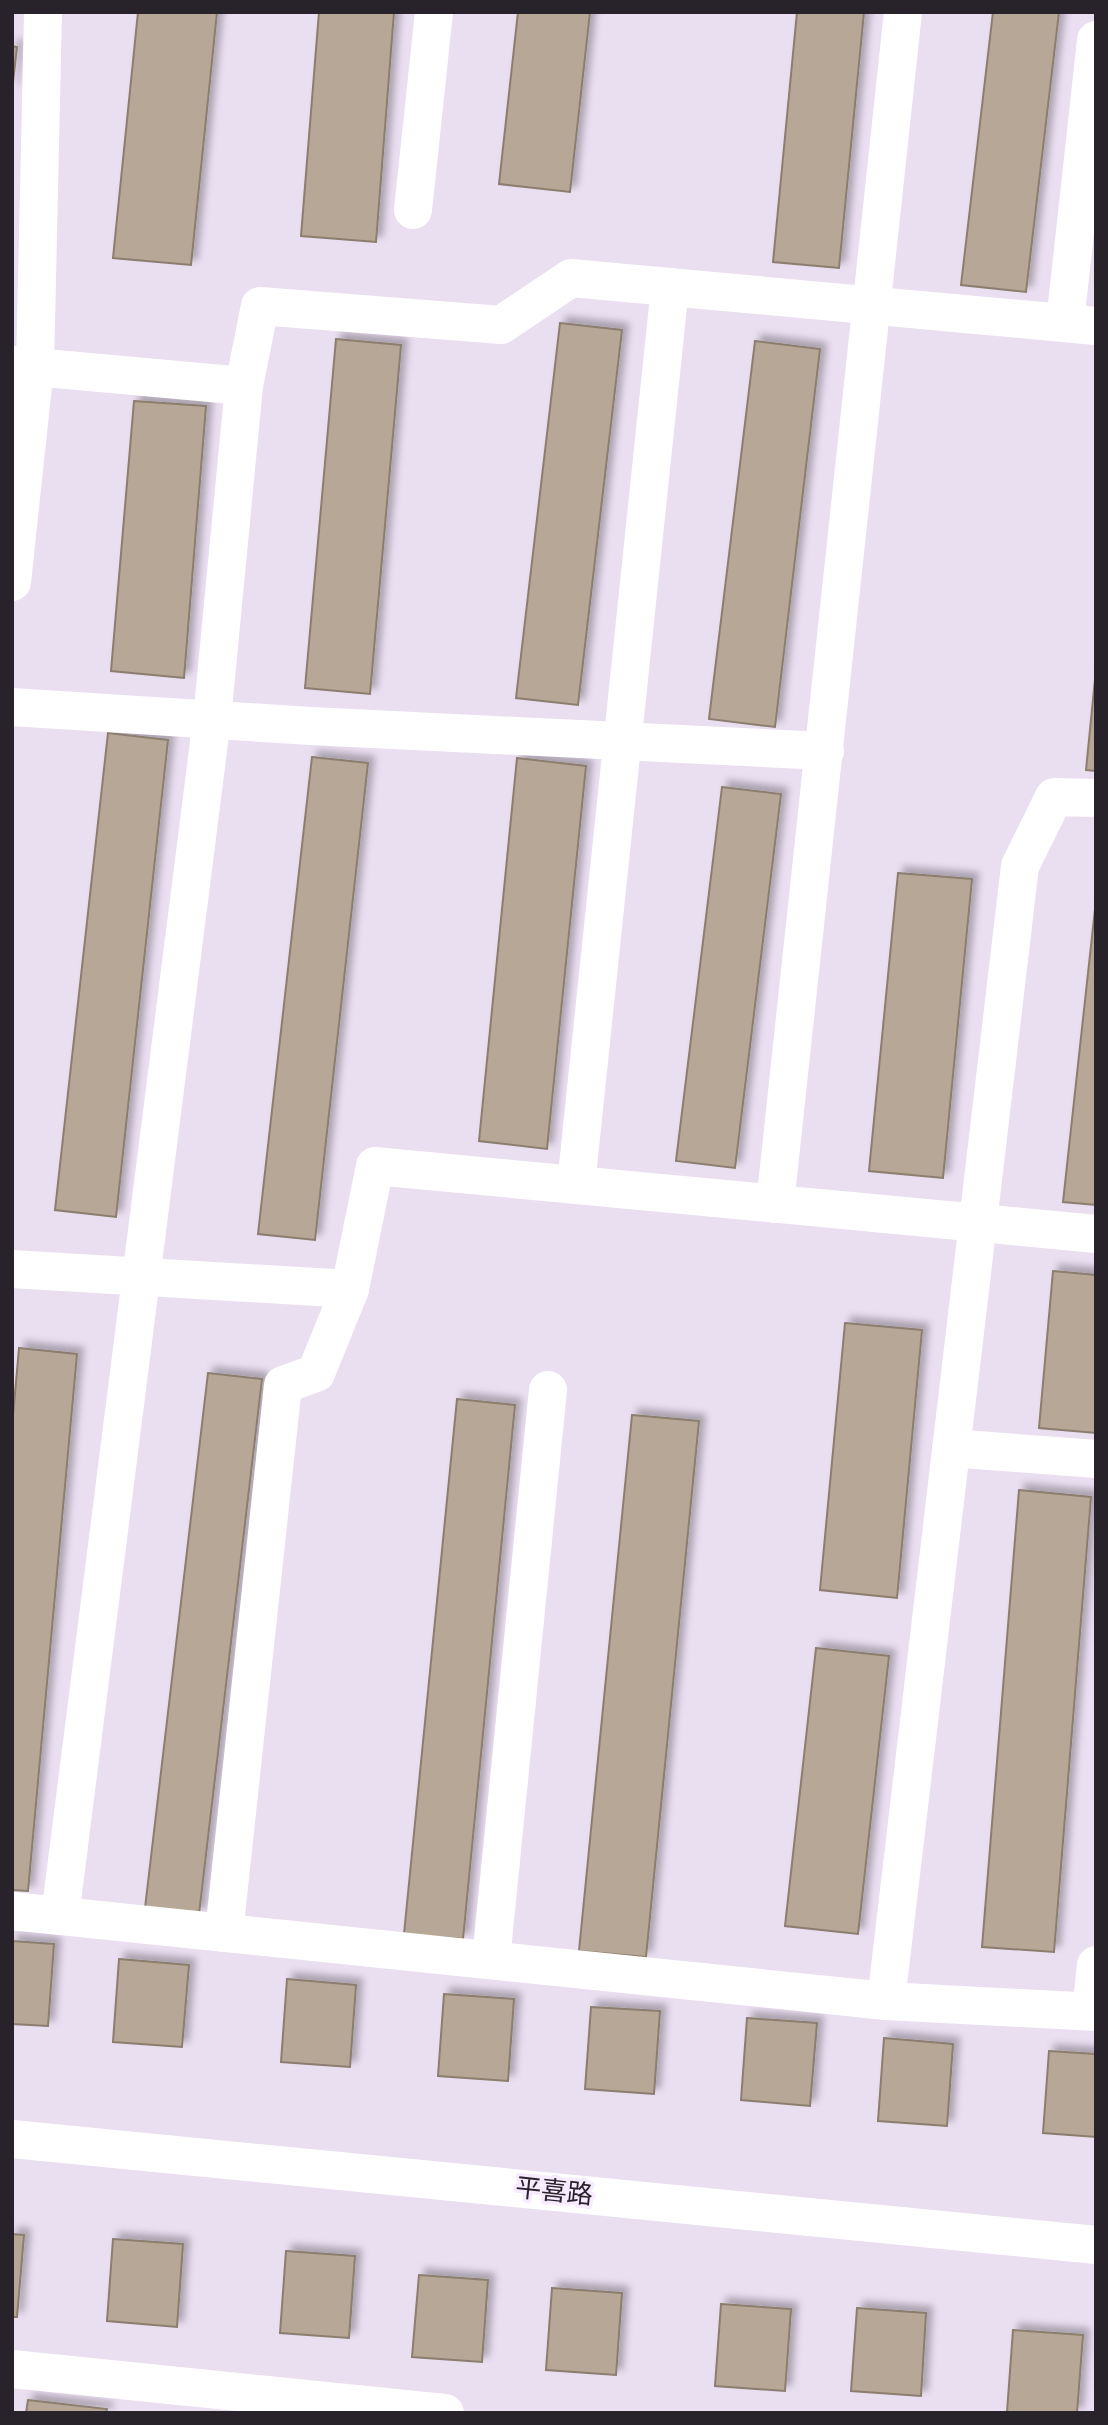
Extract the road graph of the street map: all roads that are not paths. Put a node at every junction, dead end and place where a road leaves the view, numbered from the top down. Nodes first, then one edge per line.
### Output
1 (43, 12) edge
2 (434, 12) edge
3 (903, 12) edge
4 (1096, 40) edge
5 (413, 210) dead end
6 (670, 287) junction
7 (873, 305) junction
8 (1080, 324) edge
9 (24, 366) edge
10 (244, 386) junction
11 (12, 582) edge
12 (12, 707) edge
13 (212, 719) junction
14 (622, 742) junction
15 (825, 751) junction
16 (1096, 798) edge
17 (576, 1185) junction
18 (775, 1204) junction
19 (977, 1223) junction
20 (1096, 1234) edge
21 (12, 1269) edge
22 (142, 1276) junction
23 (350, 1289) junction
24 (548, 1390) dead end
25 (951, 1448) junction
26 (1096, 1459) edge
27 (12, 1911) edge
28 (60, 1916) junction
29 (224, 1933) junction
30 (491, 1960) junction
31 (1096, 1965) edge
32 (887, 2001) junction
33 (1093, 2012) edge
34 (12, 2139) edge
35 (1096, 2245) edge
36 (12, 2369) edge
37 (142, 2397) edge
38 (342, 2408) edge
39 (445, 2413) edge

1 - 9 street
2 - 5 street
3 - 7 street
4 - 8 street
6 - 7 street
6 - 10 street
6 - 14 street
7 - 8 street
7 - 15 street
9 - 10 street
9 - 11 street
10 - 13 street
12 - 13 street
13 - 14 street
13 - 22 street
14 - 15 street
14 - 17 street
15 - 18 street
16 - 19 street
17 - 18 street
17 - 23 street
18 - 19 street
19 - 20 street
19 - 25 street
21 - 22 street
22 - 23 street
22 - 28 street
23 - 29 street
24 - 30 street
25 - 26 street
25 - 32 street
27 - 28 street
28 - 29 street
29 - 30 street
30 - 32 street
31 - 33 street
32 - 33 street
34 - 35 street, 平喜路
36 - 37 street
37 - 38 street
38 - 39 street

